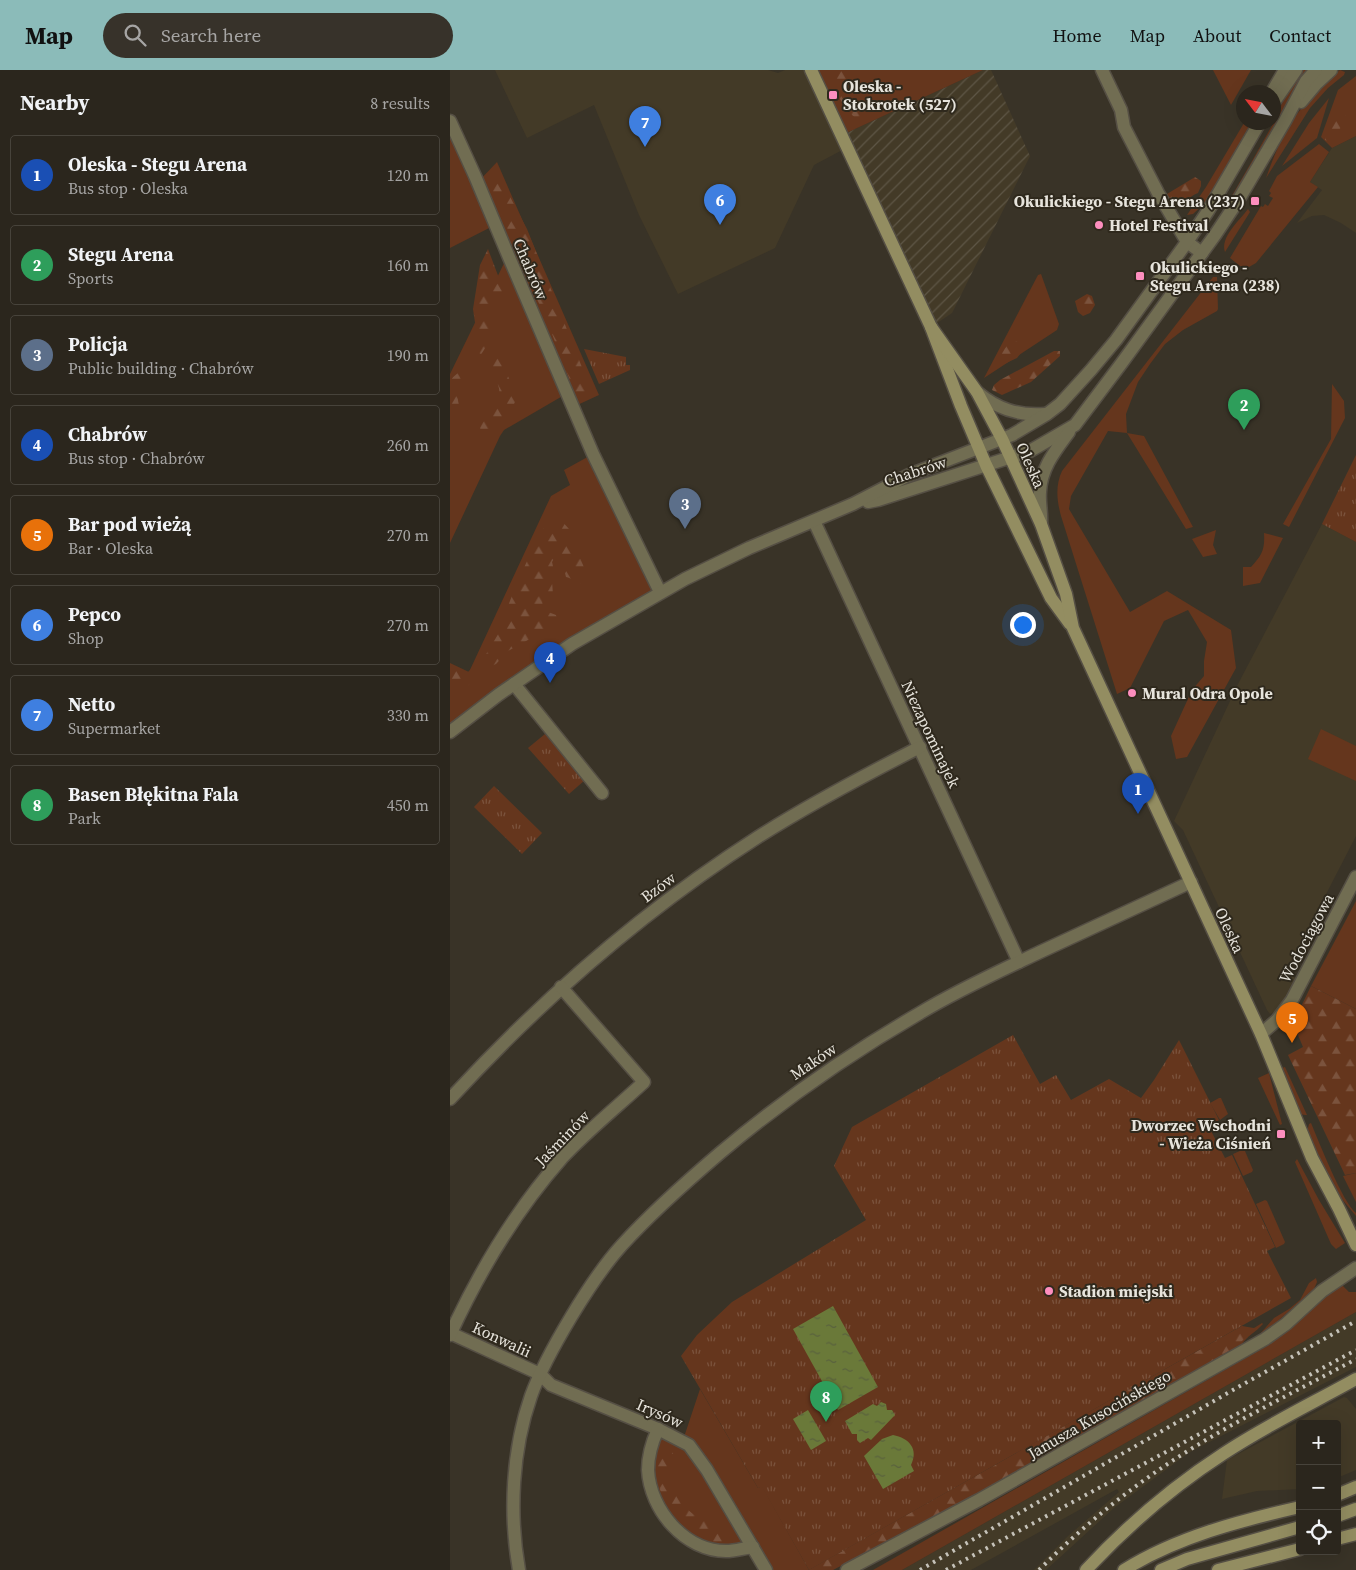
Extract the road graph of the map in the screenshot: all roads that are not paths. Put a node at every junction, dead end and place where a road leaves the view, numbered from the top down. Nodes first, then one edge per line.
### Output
1 (811, 70) edge
2 (1102, 70) edge
3 (1285, 70) edge
4 (1296, 70) edge
5 (1316, 70) edge
6 (1331, 70) edge
7 (1276, 85) edge
8 (1281, 92) edge
9 (450, 121) edge
10 (1285, 121) junction
11 (1254, 130) edge
12 (1187, 242) junction
13 (1202, 253) junction
14 (932, 327) junction
15 (977, 392) junction
16 (1047, 414) junction
17 (1075, 424) junction
18 (1002, 440) junction
19 (979, 448) junction
20 (1010, 458) junction
21 (986, 466) junction
22 (854, 504) junction
23 (814, 521) junction
24 (1041, 524) junction
25 (660, 592) junction
26 (1073, 628) junction
27 (514, 684) junction
28 (450, 732) edge
29 (920, 747) junction
30 (602, 793) dead end
31 (1356, 877) edge
32 (1191, 882) junction
33 (1018, 962) junction
34 (561, 987) junction
35 (1261, 1034) junction
36 (450, 1099) edge
37 (1339, 1209) junction
38 (1356, 1222) edge
39 (1356, 1245) edge
40 (1356, 1268) edge
41 (450, 1334) edge
42 (540, 1374) junction
43 (1356, 1380) edge
44 (658, 1429) junction
45 (1356, 1488) edge
46 (1341, 1494) edge
47 (1296, 1507) edge
48 (1356, 1509) edge
49 (1341, 1515) edge
50 (1296, 1529) edge
51 (1356, 1534) edge
52 (1341, 1538) edge
53 (753, 1547) junction
54 (1296, 1550) edge
55 (519, 1570) edge
56 (766, 1570) edge
57 (847, 1570) edge
58 (1086, 1570) edge
59 (1124, 1570) edge
60 (1161, 1570) edge
61 (1218, 1570) edge

1 - 14 main road, Oleska
2 - 12 street
3 - 7 street
4 - 8 street
5 - 10 street
6 - 10 street
9 - 25 street, Chabrów
10 - 13 street
11 - 12 street, Chabrów
12 - 13 street
12 - 16 street, Chabrów
13 - 17 street
14 - 15 main road, Oleska
14 - 19 main road, Oleska
15 - 16 street
15 - 18 main road, Oleska
16 - 18 street, Chabrów
17 - 20 street, Chabrów
17 - 24 street
18 - 19 street, Chabrów
18 - 20 main road, Oleska
19 - 21 main road, Oleska
19 - 22 street, Chabrów
20 - 21 street, Chabrów
20 - 24 main road, Oleska
21 - 22 street, Chabrów
21 - 26 main road, Oleska
22 - 23 street, Chabrów
23 - 25 street, Chabrów
23 - 29 street, Niezapominajek
24 - 26 main road, Oleska
25 - 27 street, Chabrów
26 - 32 main road, Oleska
27 - 28 street, Chabrów
27 - 30 street
29 - 33 street, Niezapominajek
29 - 34 street, Bzów
31 - 35 street, Wodociągowa
32 - 33 street, Maków
32 - 35 main road, Oleska
33 - 42 street, Maków
34 - 36 street, Bzów
34 - 41 street, Jaśminów
35 - 37 main road, Oleska
37 - 38 main road
37 - 39 main road, Oleska
40 - 57 street, Janusza Kusocińskiego
41 - 42 street, Konwalii
42 - 44 street, Irysów
42 - 55 street, Maków
43 - 58 main road
44 - 53 street, Irysów
44 - 53 street
45 - 46 main road
47 - 59 main road
48 - 49 main road
50 - 60 main road
51 - 52 main road
53 - 56 street, Irysów
54 - 61 main road

